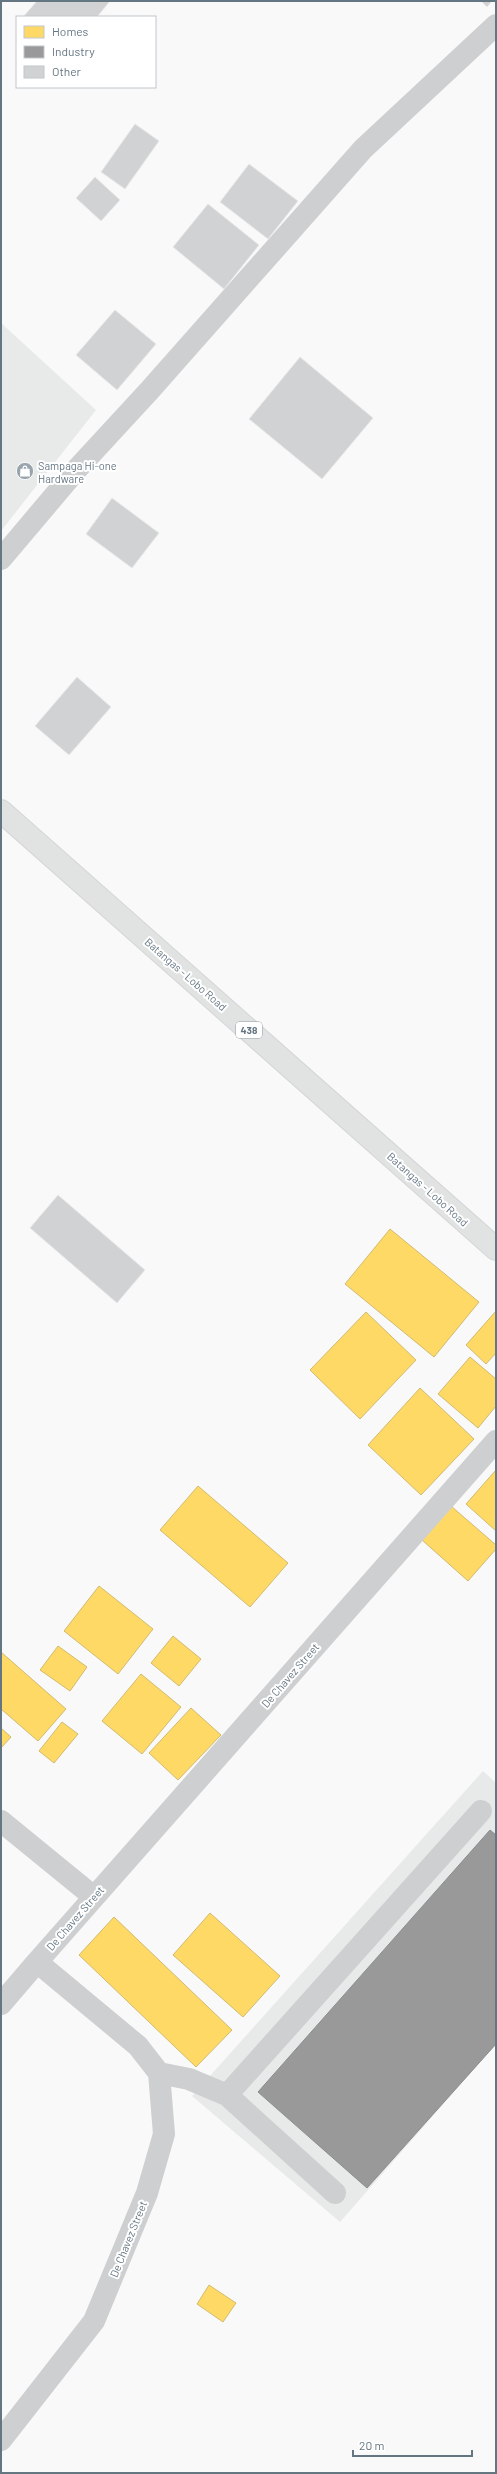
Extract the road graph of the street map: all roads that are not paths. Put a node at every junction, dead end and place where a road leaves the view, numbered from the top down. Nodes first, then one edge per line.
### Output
1 (496, 25) edge
2 (1, 559) edge
3 (1, 811) edge
4 (496, 1249) edge
5 (496, 1442) edge
6 (481, 1811) dead end
7 (1, 1821) edge
8 (94, 1897) junction
9 (37, 1962) junction
10 (1, 2004) edge
11 (160, 2073) junction
12 (227, 2095) junction
13 (335, 2193) dead end
14 (1, 2440) edge

1 - 2 street
3 - 4 main road, Batangas - Lobo Road / 438
5 - 8 street, De Chavez Street
6 - 12 street
7 - 8 street
8 - 9 street, De Chavez Street
9 - 10 street, De Chavez Street
9 - 11 street
11 - 12 street
11 - 14 street, De Chavez Street
12 - 13 street

